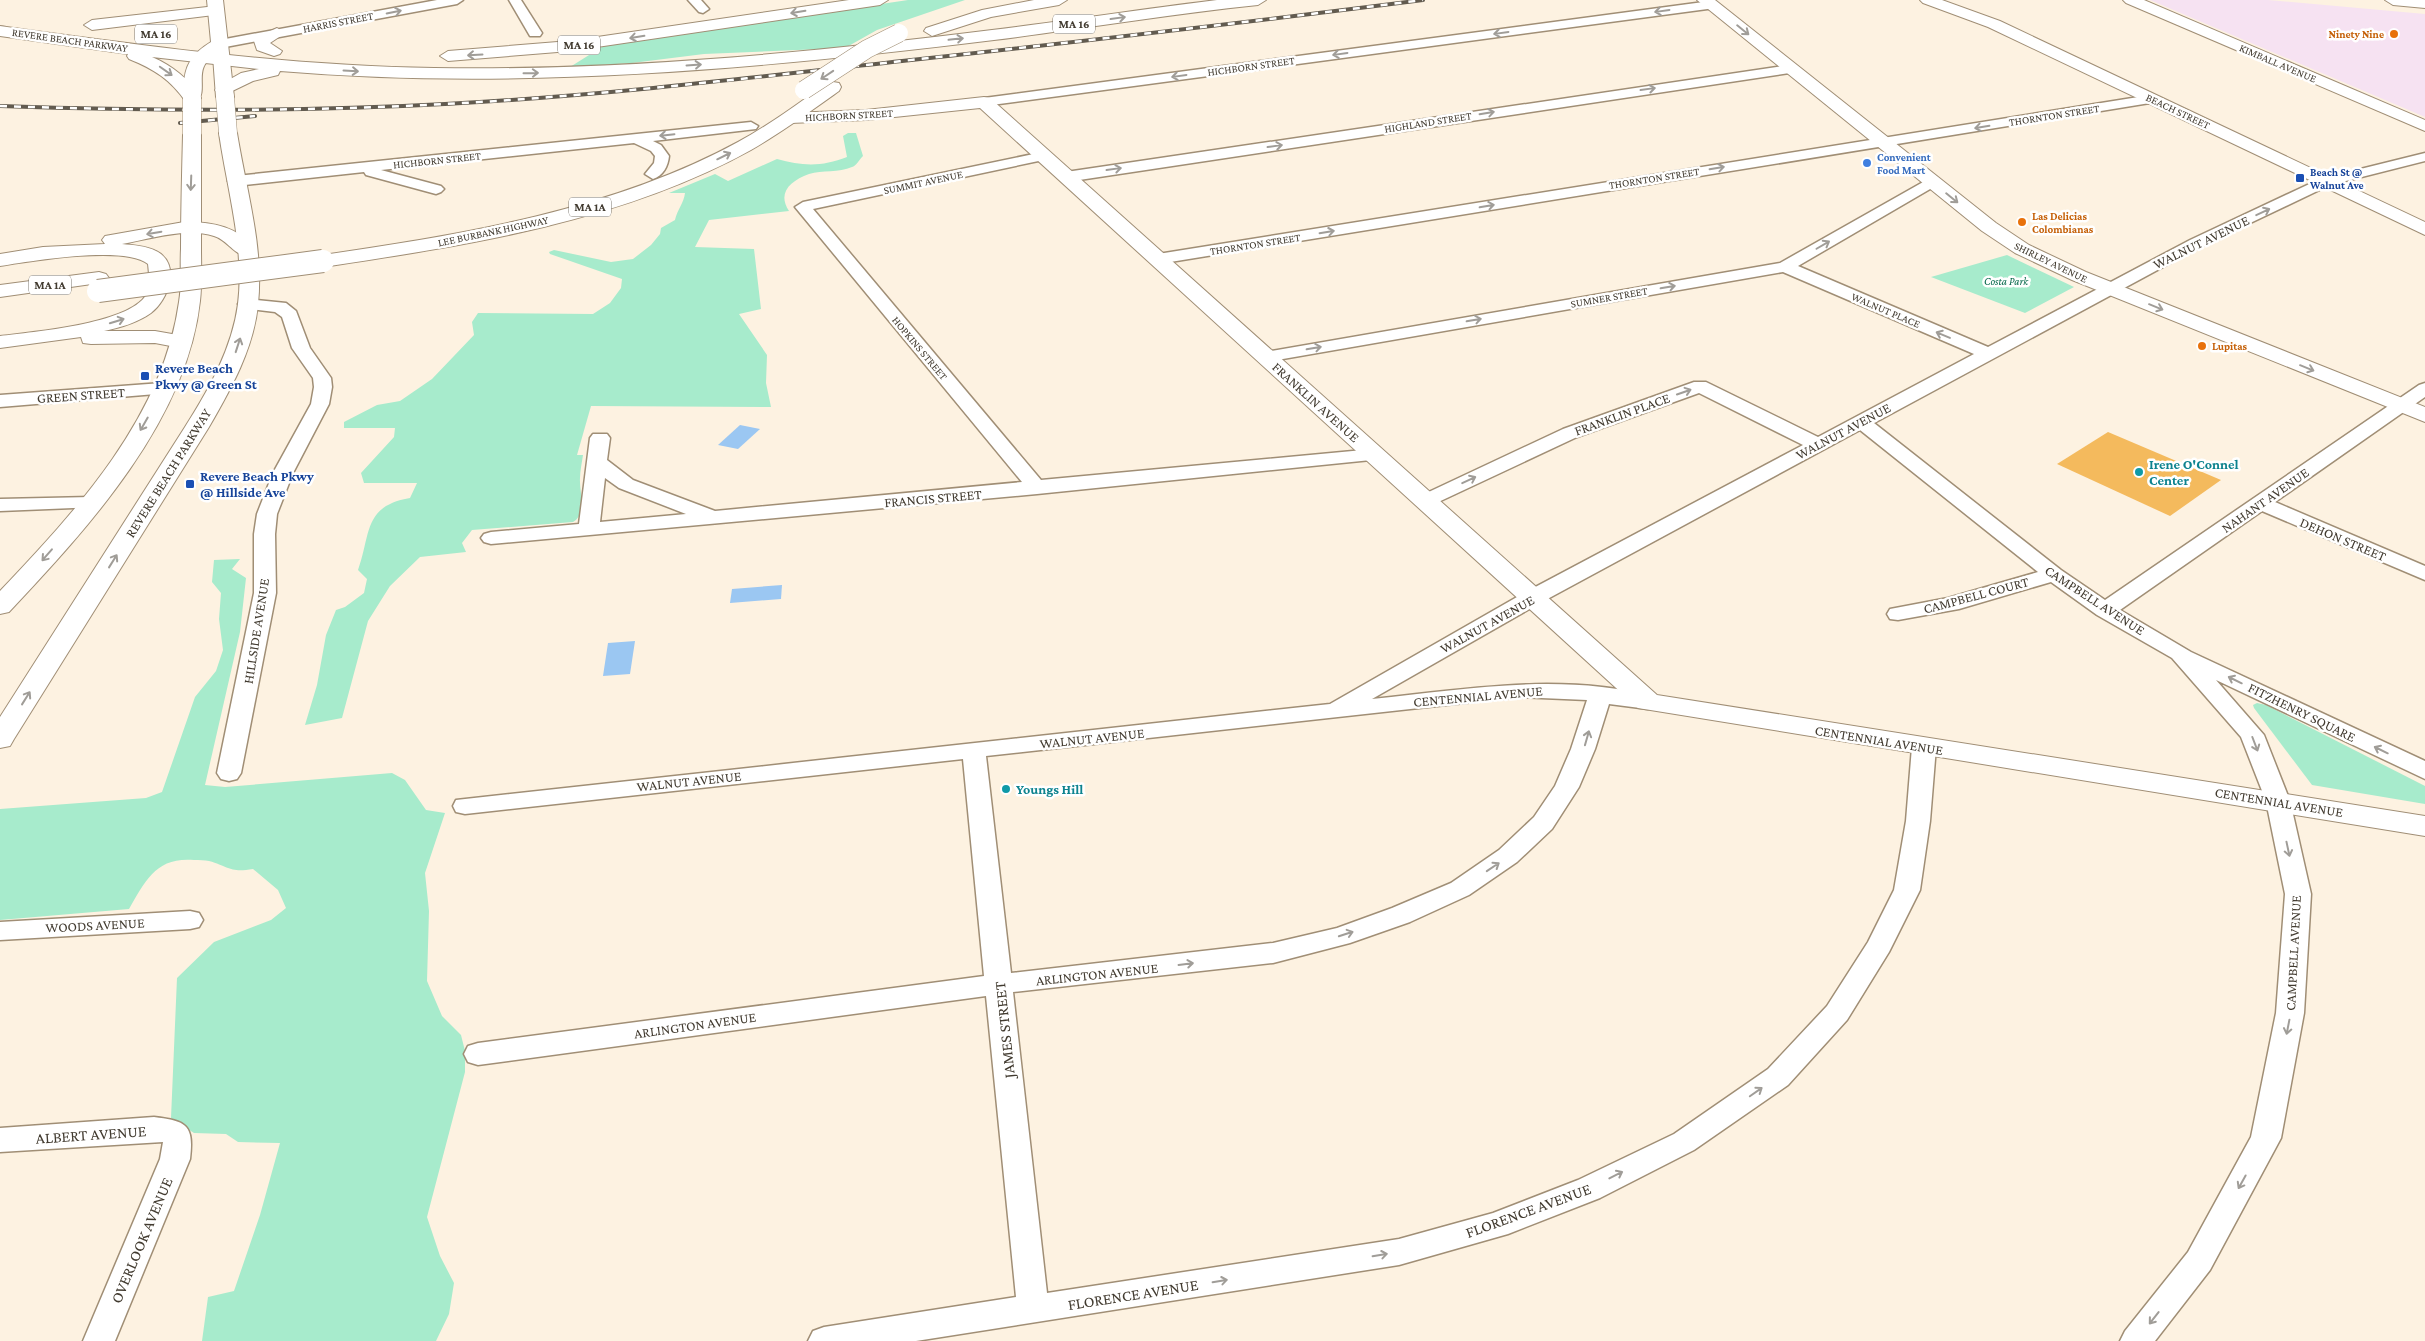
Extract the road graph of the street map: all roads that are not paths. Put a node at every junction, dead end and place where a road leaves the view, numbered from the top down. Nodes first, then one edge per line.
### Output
1 (457, 0) edge
2 (515, 0) edge
3 (880, 0) edge
4 (1005, 0) edge
5 (1060, 0) edge
6 (1258, 0) edge
7 (1928, 0) edge
8 (2131, 0) edge
9 (2393, 0) edge
10 (1708, 2) edge
11 (426, 3) edge
12 (2425, 3) edge
13 (215, 5) edge
14 (2, 22) edge
15 (73, 22) dead end
16 (92, 25) junction
17 (913, 30) junction
18 (277, 33) junction
19 (535, 33) dead end
20 (151, 34) dead end
21 (88, 43) junction
22 (200, 49) junction
23 (274, 51) junction
24 (220, 52) junction
25 (303, 68) junction
26 (1791, 69) junction
27 (224, 94) junction
28 (192, 98) junction
29 (2151, 99) junction
30 (984, 102) junction
31 (790, 118) junction
32 (751, 126) junction
33 (2425, 126) edge
34 (638, 139) junction
35 (1884, 143) junction
36 (1044, 156) junction
37 (2425, 157) edge
38 (358, 168) junction
39 (652, 174) junction
40 (1066, 177) junction
41 (236, 181) junction
42 (1932, 182) junction
43 (2325, 182) junction
44 (436, 189) dead end
45 (804, 208) joint
46 (190, 227) junction
47 (2425, 229) edge
48 (246, 251) junction
49 (322, 255) junction
50 (26, 256) junction
51 (1158, 259) junction
52 (0, 260) edge
53 (1785, 267) junction
54 (99, 285) junction
55 (2110, 289) junction
56 (0, 291) edge
57 (0, 304) edge
58 (248, 304) junction
59 (0, 342) edge
60 (181, 342) junction
61 (1988, 354) junction
62 (1266, 357) junction
63 (162, 389) junction
64 (2425, 389) edge
65 (0, 401) edge
66 (2400, 405) junction
67 (2425, 415) edge
68 (1861, 422) junction
69 (600, 438) dead end
70 (1818, 445) junction
71 (1374, 455) junction
72 (597, 462) junction
73 (1037, 488) junction
74 (1425, 501) junction
75 (91, 503) junction
76 (2260, 503) junction
77 (0, 504) edge
78 (716, 518) junction
79 (589, 529) junction
80 (491, 538) dead end
81 (2054, 574) junction
82 (2425, 574) edge
83 (1532, 598) junction
84 (1, 604) edge
85 (2106, 610) junction
86 (1898, 614) dead end
87 (2180, 653) junction
88 (1600, 694) junction
89 (1648, 702) junction
90 (1332, 712) junction
91 (0, 739) edge
92 (1924, 747) junction
93 (974, 750) junction
94 (2425, 771) edge
95 (229, 773) dead end
96 (2278, 801) junction
97 (465, 806) dead end
98 (2425, 826) edge
99 (190, 920) dead end
100 (0, 931) edge
101 (999, 984) junction
102 (478, 1054) dead end
103 (178, 1138) joint
104 (0, 1140) edge
105 (1034, 1310) junction
106 (100, 1341) edge
107 (824, 1341) edge
108 (2136, 1341) edge

1 - 11 street, HARRIS STREET
2 - 19 street
3 -> 23 main road, MA 16
4 - 17 main road, LEE BURBANK HIGHWAY / MA 1A
5 - 17 main road, LEE BURBANK HIGHWAY / MA 1A
25 -> 6 main road, MA 16
7 - 29 main road, BEACH STREET
8 - 33 main road, KIMBALL AVENUE
9 - 12 main road
10 -> 26 main road, SHIRLEY AVENUE
10 -> 30 street, HICHBORN STREET
18 -> 11 street, HARRIS STREET
13 - 16 main road
13 - 24 main road
14 - 21 main road, REVERE BEACH PARKWAY / MA 16
15 - 16 main road, REVERE BEACH PARKWAY / MA 16
16 - 20 main road, REVERE BEACH PARKWAY / MA 16
17 - 31 main road, LEE BURBANK HIGHWAY / MA 1A
17 -> 32 main road, LEE BURBANK HIGHWAY / MA 1A, bridge
18 - 23 main road
18 - 24 street, HARRIS STREET
21 - 22 main road, REVERE BEACH PARKWAY / MA 16
21 -> 28 main road
22 - 24 main road, REVERE BEACH PARKWAY / MA 16
22 - 28 main road
23 - 24 main road, MA 16
24 - 25 main road, MA 16
24 - 27 main road, REVERE BEACH PARKWAY
25 - 27 main road
26 - 35 main road, SHIRLEY AVENUE
40 -> 26 street, HIGHLAND STREET
27 - 41 main road, REVERE BEACH PARKWAY, bridge
28 -> 46 main road, bridge
29 -> 35 street, THORNTON STREET
29 - 43 main road, BEACH STREET
30 - 31 main road, HICHBORN STREET
30 - 36 main road, FRANKLIN AVENUE
49 -> 31 main road, LEE BURBANK HIGHWAY / MA 1A
32 -> 34 street, HICHBORN STREET
32 - 39 main road, LEE BURBANK HIGHWAY / MA 1A
34 - 38 street, HICHBORN STREET
34 - 39 street
35 - 42 main road, SHIRLEY AVENUE
51 -> 35 street, THORNTON STREET
36 - 40 main road, FRANKLIN AVENUE
36 - 45 street, SUMMIT AVENUE
37 - 43 street, WALNUT AVENUE
38 - 41 street, HICHBORN STREET
38 - 44 street
39 - 49 main road, LEE BURBANK HIGHWAY / MA 1A
40 - 51 main road, FRANKLIN AVENUE
41 - 48 main road, REVERE BEACH PARKWAY
53 -> 42 street, SUMNER STREET
42 -> 55 main road, SHIRLEY AVENUE
43 - 47 main road, BEACH STREET
55 -> 43 street, WALNUT AVENUE
45 - 73 street, HOPKINS STREET
46 - 48 main road
46 -> 50 main road
46 - 60 main road
48 - 58 main road, REVERE BEACH PARKWAY
49 - 54 main road, LEE BURBANK HIGHWAY / MA 1A, bridge
50 - 52 main road
59 -> 50 main road
51 - 62 main road, FRANKLIN AVENUE
61 -> 53 street, WALNUT PLACE
62 -> 53 street, SUMNER STREET
54 - 56 main road, LEE BURBANK HIGHWAY / MA 1A
54 - 57 main road, LEE BURBANK HIGHWAY / MA 1A
55 - 61 street, WALNUT AVENUE
55 -> 66 main road, SHIRLEY AVENUE
91 -> 58 main road, REVERE BEACH PARKWAY
58 - 95 street, HILLSIDE AVENUE
59 - 60 main road
60 - 63 main road
61 - 68 street, WALNUT AVENUE
62 - 71 main road, FRANKLIN AVENUE
63 - 65 street, GREEN STREET
63 -> 75 main road
64 - 66 street, NAHANT AVENUE
66 - 67 main road, SHIRLEY AVENUE
66 - 76 street, NAHANT AVENUE
68 - 70 street, WALNUT AVENUE
68 - 81 street, CAMPBELL AVENUE
69 - 72 street
74 -> 70 street, FRANKLIN PLACE
70 - 83 street, WALNUT AVENUE
71 - 73 street, FRANCIS STREET
71 - 74 main road, FRANKLIN AVENUE
72 - 78 street
72 - 79 street
73 - 78 street, FRANCIS STREET
74 - 83 main road, FRANKLIN AVENUE
75 - 77 street
75 -> 84 main road
76 - 82 street, DEHON STREET
76 - 85 street, NAHANT AVENUE
78 - 79 street, FRANCIS STREET
79 - 80 street, FRANCIS STREET
81 - 85 street, CAMPBELL AVENUE
81 - 86 street, CAMPBELL COURT
83 - 89 main road, FRANKLIN AVENUE
83 - 90 street, WALNUT AVENUE
85 - 87 street, CAMPBELL AVENUE
94 -> 87 street, FITZHENRY SQUARE
87 -> 96 street, CAMPBELL AVENUE
88 - 89 street, CENTENNIAL AVENUE
88 - 90 street, CENTENNIAL AVENUE
101 -> 88 street, ARLINGTON AVENUE
89 - 92 main road, CENTENNIAL AVENUE
90 - 93 street, WALNUT AVENUE
92 - 96 main road, CENTENNIAL AVENUE
105 -> 92 street, FLORENCE AVENUE
93 - 97 street, WALNUT AVENUE
93 - 101 street, JAMES STREET
96 - 98 main road, CENTENNIAL AVENUE
96 -> 108 street, CAMPBELL AVENUE
99 - 100 street, WOODS AVENUE
101 - 102 street, ARLINGTON AVENUE
101 - 105 street, JAMES STREET
103 - 104 street, ALBERT AVENUE
103 - 106 street, OVERLOOK AVENUE
105 - 107 street, FLORENCE AVENUE

